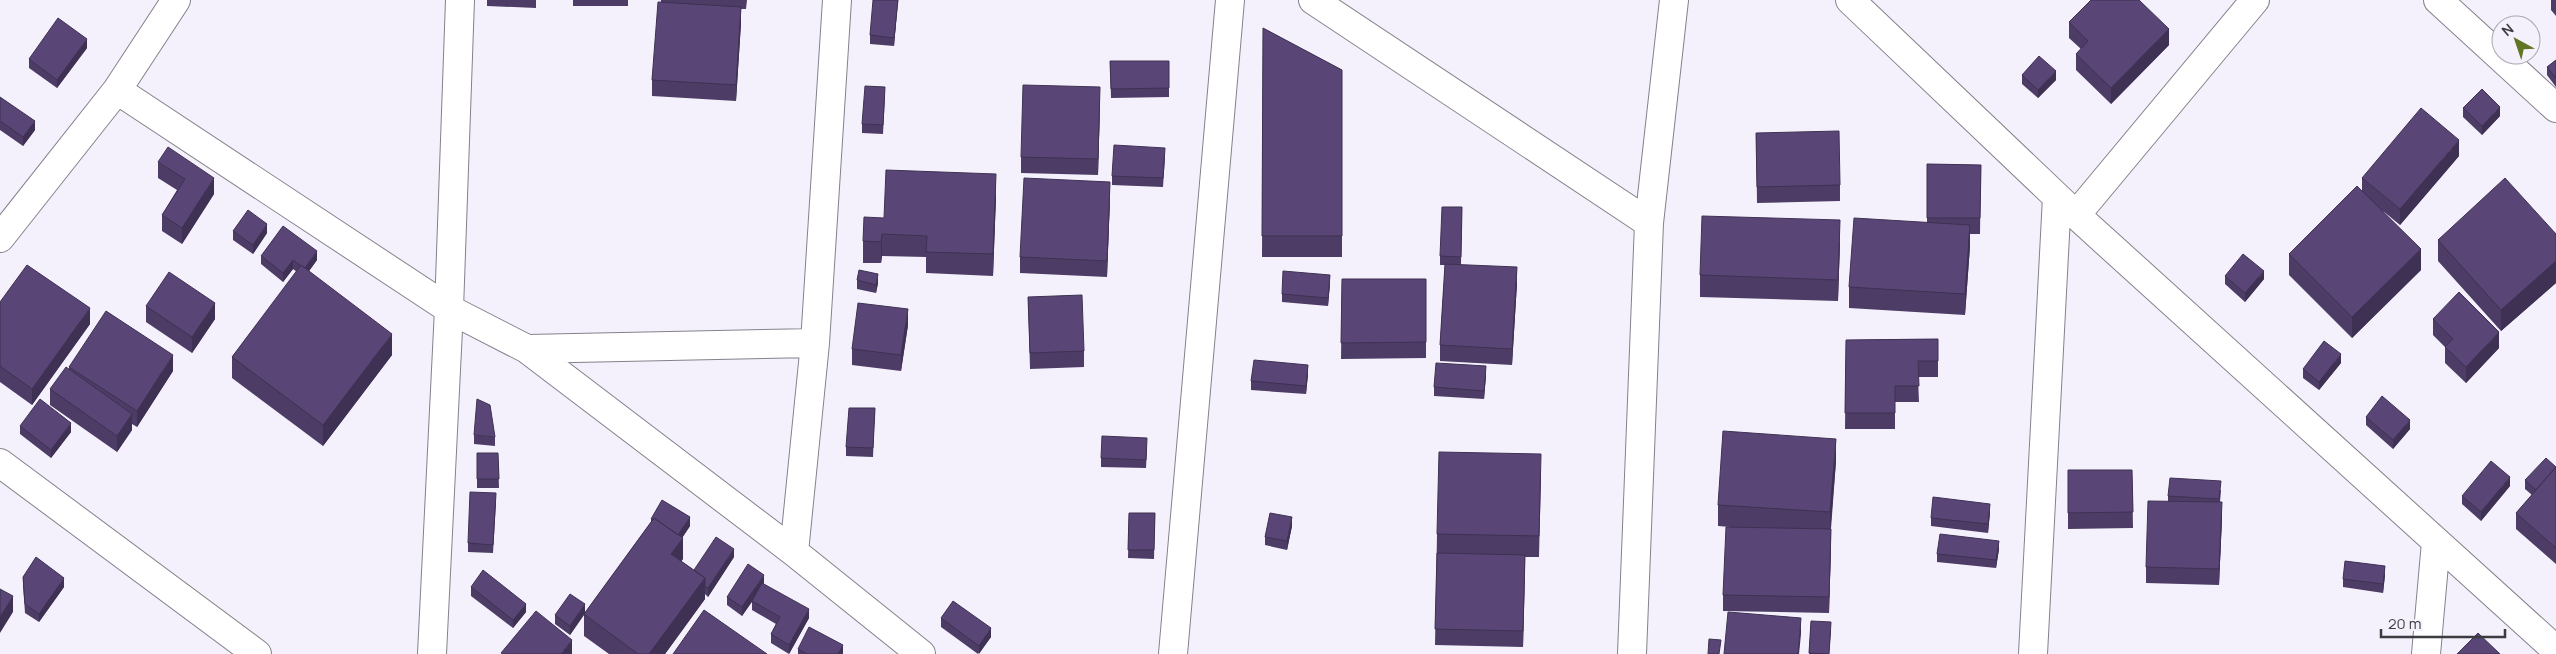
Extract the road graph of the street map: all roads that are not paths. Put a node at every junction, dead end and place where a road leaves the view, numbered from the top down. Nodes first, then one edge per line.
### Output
1 (176, 0) edge
2 (460, 0) edge
3 (837, 0) edge
4 (1230, 0) edge
5 (1313, 0) edge
6 (1674, 0) edge
7 (1850, 0) edge
8 (2256, 0) edge
9 (2438, 0) edge
10 (117, 90) junction
11 (2556, 108) edge
12 (2067, 206) junction
13 (1649, 223) junction
14 (0, 238) edge
15 (448, 308) junction
16 (815, 343) junction
17 (527, 348) junction
18 (0, 463) edge
19 (2436, 542) junction
20 (794, 552) junction
21 (2556, 650) edge
22 (257, 654) edge
23 (432, 654) edge
24 (921, 654) edge
25 (1173, 654) edge
26 (1632, 654) edge
27 (2033, 654) edge
28 (2426, 654) edge

1 - 10 street
2 - 15 street
3 - 16 street
4 - 25 street
5 - 13 street
6 - 13 street
7 - 12 street
8 - 12 street
9 - 11 street
10 - 14 street
10 - 15 street
12 - 19 street
12 - 27 street
13 - 26 street
15 - 17 street
15 - 23 street
16 - 17 street
16 - 20 street
17 - 20 street
18 - 22 street
19 - 21 street
19 - 28 street
20 - 24 street

